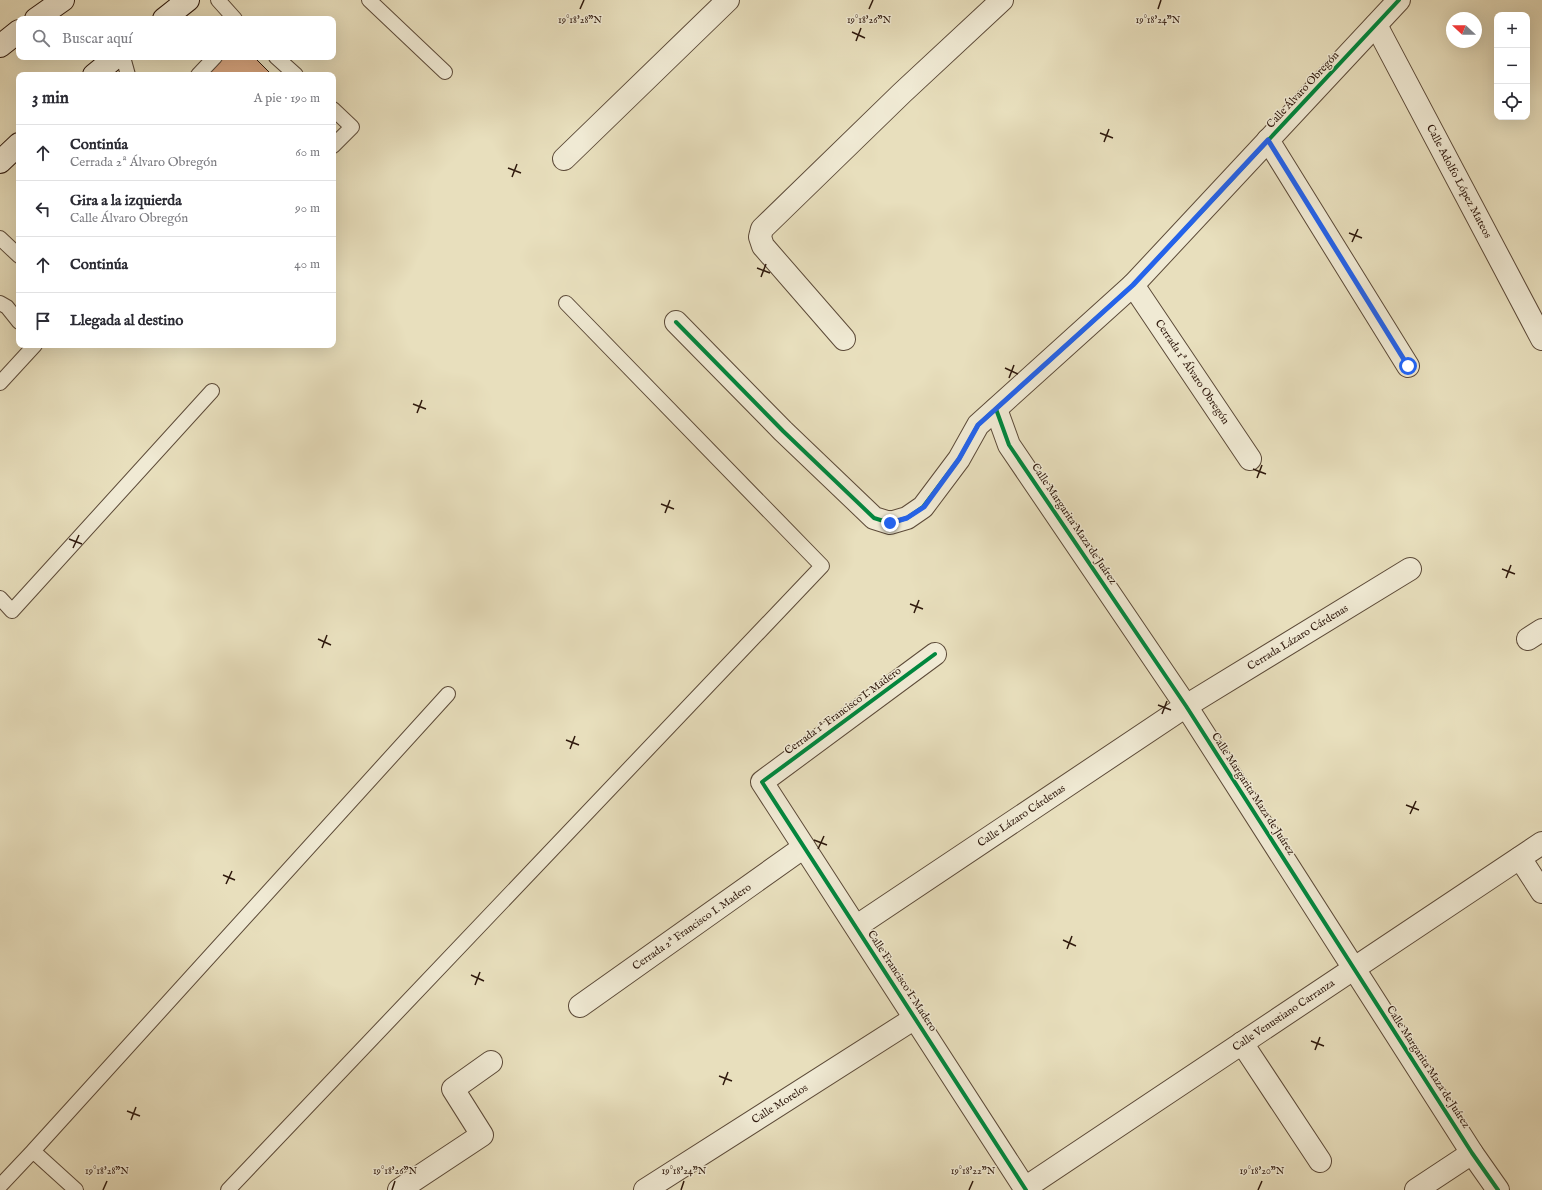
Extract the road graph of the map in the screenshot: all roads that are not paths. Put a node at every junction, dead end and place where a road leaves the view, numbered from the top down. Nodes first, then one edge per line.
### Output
1 (63, 0) edge
2 (188, 0) edge
3 (218, 0) edge
4 (369, 0) edge
5 (728, 0) edge
6 (1002, 0) edge
7 (1399, 0) edge
8 (40, 16) edge
9 (168, 16) edge
10 (232, 16) edge
11 (1376, 25) junction
12 (16, 33) edge
13 (0, 46) edge
14 (112, 60) edge
15 (124, 60) edge
16 (212, 60) edge
17 (279, 60) edge
18 (98, 72) edge
19 (127, 72) edge
20 (201, 72) edge
21 (293, 72) edge
22 (445, 72) dead end
23 (336, 113) edge
24 (1268, 140) junction
25 (336, 143) edge
26 (16, 147) edge
27 (564, 159) dead end
28 (0, 162) edge
29 (0, 238) edge
30 (16, 253) edge
31 (1133, 285) junction
32 (566, 303) dead end
33 (0, 304) edge
34 (16, 318) edge
35 (676, 322) dead end
36 (844, 339) dead end
37 (1542, 339) edge
38 (32, 348) edge
39 (1408, 366) dead end
40 (0, 383) edge
41 (212, 391) dead end
42 (996, 409) junction
43 (1250, 459) dead end
44 (1410, 569) dead end
45 (0, 598) edge
46 (935, 654) dead end
47 (448, 694) dead end
48 (1186, 706) junction
49 (762, 782) joint
50 (1542, 844) edge
51 (804, 847) junction
52 (1520, 858) junction
53 (1542, 892) edge
54 (857, 926) junction
55 (1354, 969) junction
56 (580, 1006) dead end
57 (915, 1018) junction
58 (1242, 1043) junction
59 (491, 1062) dead end
60 (33, 1151) junction
61 (1472, 1153) junction
62 (1320, 1161) dead end
63 (0, 1186) edge
64 (1026, 1189) edge
65 (76, 1190) edge
66 (228, 1190) edge
67 (399, 1190) edge
68 (645, 1190) edge
69 (1416, 1190) edge
70 (1498, 1190) edge

1 - 8 street
2 - 9 street
3 - 10 lane
4 - 22 lane
5 - 27 street
6 - 36 street
7 - 11 street, Calle Álvaro Obregón
11 - 24 street, Calle Álvaro Obregón
11 - 37 street, Calle Adolfo López Mateos
12 - 13 street
14 - 18 street
15 - 19 lane
16 - 20 lane
17 - 21 lane
23 - 25 lane
24 - 31 street, Calle Álvaro Obregón
24 - 39 street
26 - 28 street
29 - 30 lane
31 - 42 street, Calle Álvaro Obregón
31 - 43 street, Cerrada 1ª Álvaro Obregón
32 - 66 lane
33 - 34 lane
35 - 42 street, Calle Álvaro Obregón
38 - 40 lane
41 - 45 lane
42 - 48 street, Calle Margarita Maza de Juárez
44 - 48 street, Cerrada Lázaro Cárdenas
46 - 49 street, Cerrada 1ª Francisco I. Madero
47 - 60 lane
48 - 54 street, Calle Lázaro Cárdenas
48 - 55 street, Calle Margarita Maza de Juárez
49 - 51 street, Calle Francisco I. Madero
50 - 52 street, Calle Venustiano Carranza
51 - 54 street, Calle Francisco I. Madero
51 - 56 street, Cerrada 2ª Francisco I. Madero
52 - 53 street
52 - 55 street, Calle Venustiano Carranza
54 - 57 street, Calle Francisco I. Madero
55 - 58 street, Calle Venustiano Carranza
55 - 61 street, Calle Margarita Maza de Juárez
57 - 64 street, Calle Francisco I. Madero
57 - 68 street, Calle Morelos
58 - 62 street
58 - 64 street, Calle Venustiano Carranza
59 - 67 street
60 - 63 lane
60 - 65 lane
61 - 69 street
61 - 70 street, Calle Margarita Maza de Juárez

